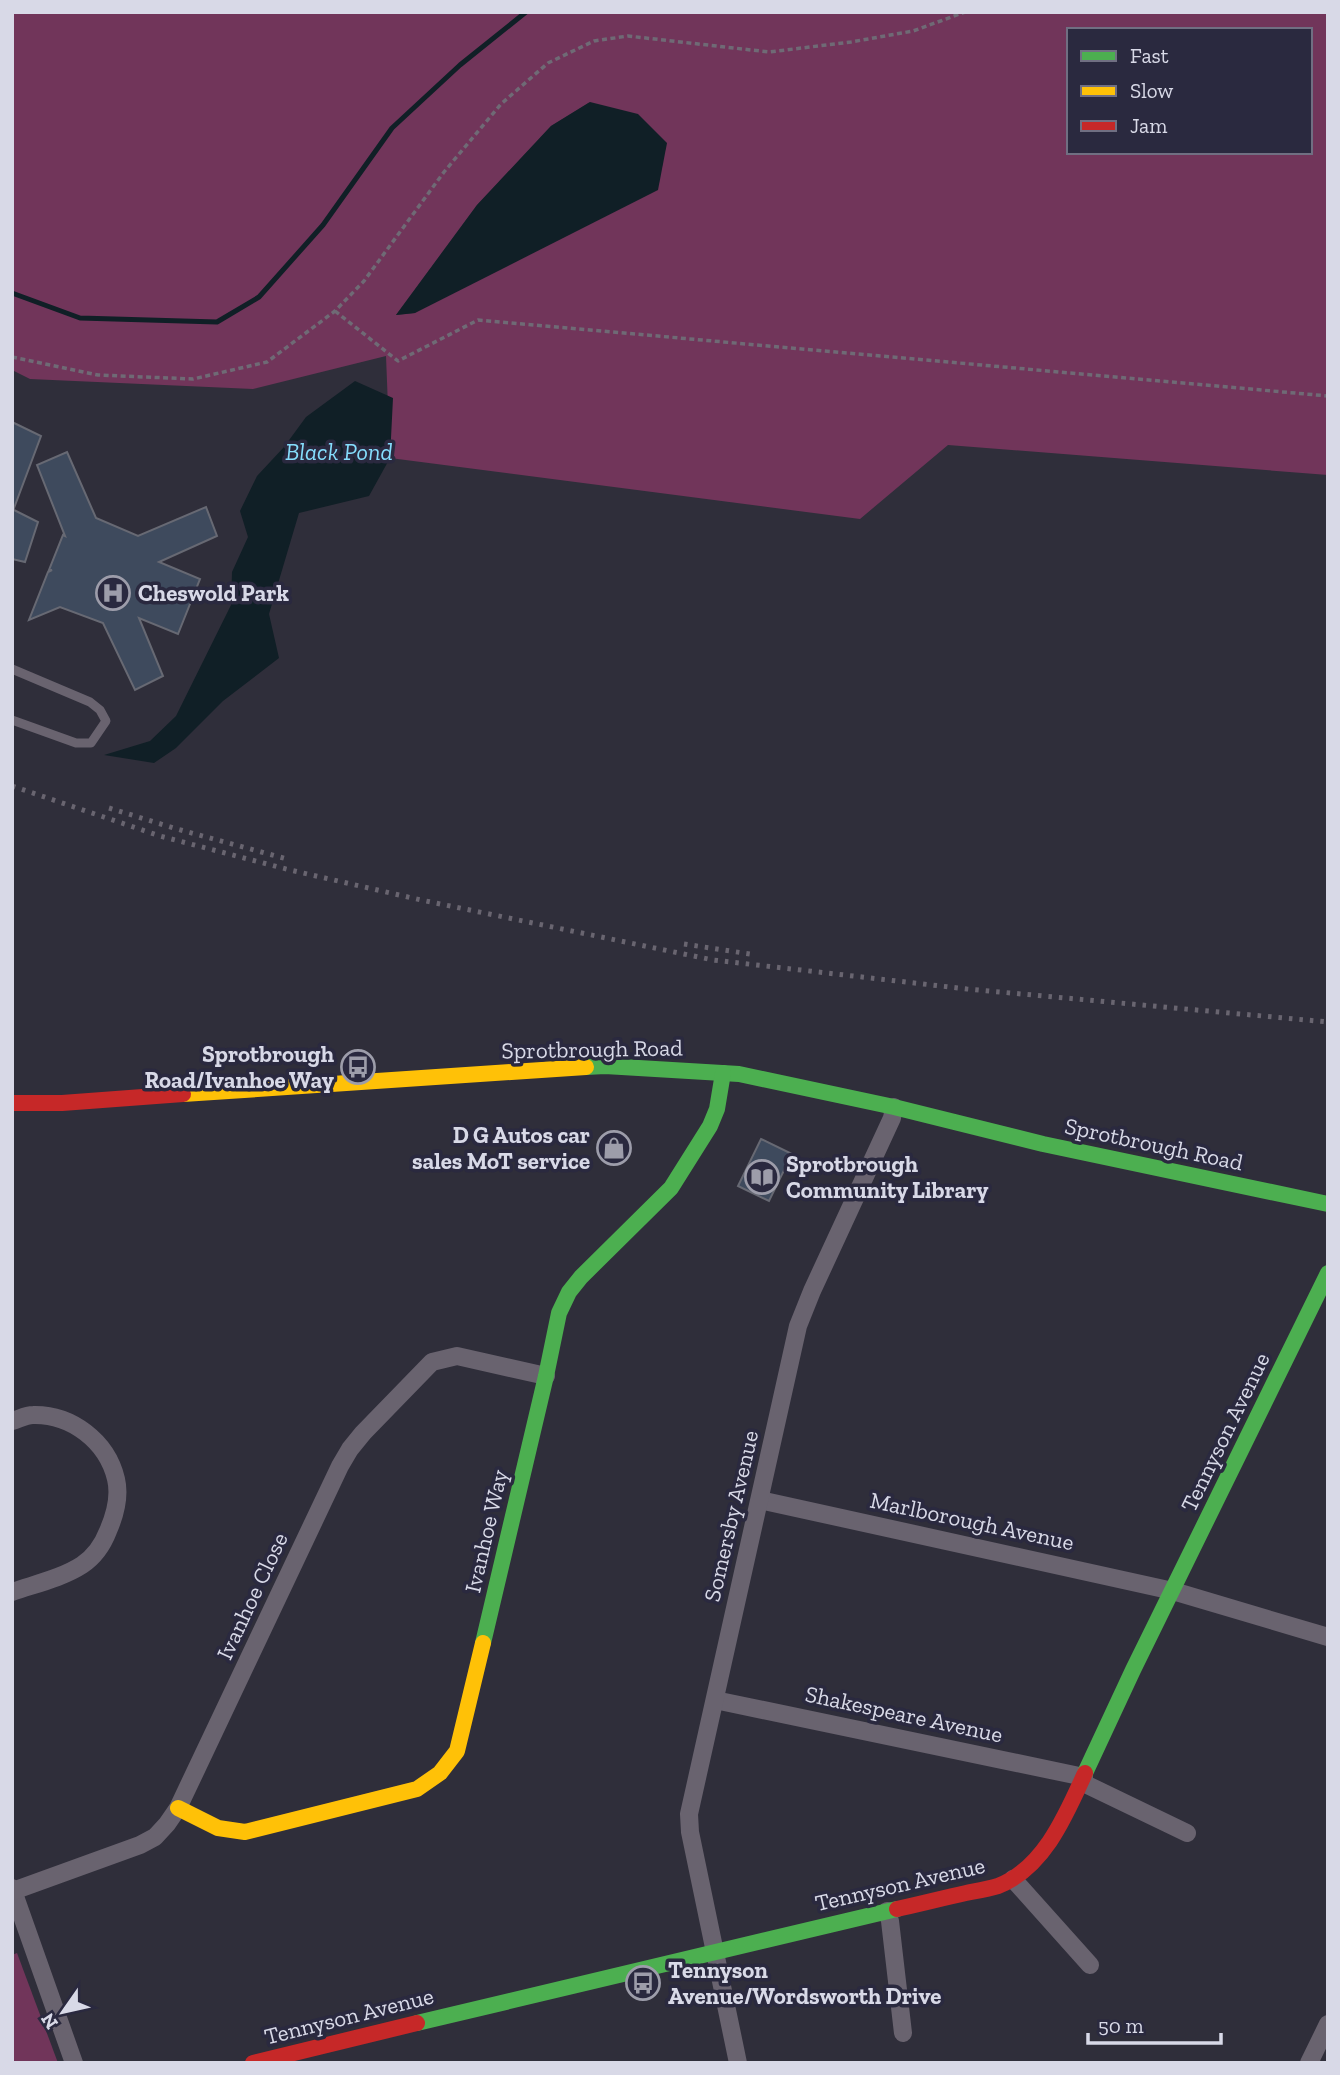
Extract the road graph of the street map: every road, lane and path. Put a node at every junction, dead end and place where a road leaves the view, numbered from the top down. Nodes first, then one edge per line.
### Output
1 (965, 12) edge
2 (335, 312) junction
3 (12, 357) edge
4 (1328, 396) edge
5 (12, 669) edge
6 (12, 720) edge
7 (723, 1073) junction
8 (12, 1103) edge
9 (894, 1107) junction
10 (1328, 1204) edge
11 (1328, 1273) edge
12 (546, 1377) junction
13 (12, 1421) edge
14 (760, 1500) junction
15 (1173, 1591) junction
16 (12, 1592) edge
17 (1328, 1637) edge
18 (715, 1700) junction
19 (1082, 1780) junction
20 (178, 1808) junction
21 (1187, 1833) dead end
22 (1013, 1879) junction
23 (13, 1889) edge
24 (887, 1911) junction
25 (715, 1951) junction
26 (1090, 1965) dead end
27 (1328, 2024) edge
28 (903, 2032) dead end
29 (74, 2063) edge
30 (253, 2063) edge
31 (738, 2063) edge
32 (1308, 2063) edge

1 - 2 path
2 - 3 path
2 - 4 path
5 - 6 lane
7 - 8 street, Sprotbrough Road
7 - 9 street, Sprotbrough Road
7 - 12 street, Ivanhoe Way
9 - 10 street, Sprotbrough Road
9 - 14 street, Somersby Avenue
11 - 15 street, Tennyson Avenue
12 - 20 street, Ivanhoe Close
12 - 20 street, Ivanhoe Way
13 - 16 street
14 - 15 street, Marlborough Avenue
14 - 18 street, Somersby Avenue
15 - 17 street, Marlborough Avenue
15 - 19 street, Tennyson Avenue
18 - 19 street, Shakespeare Avenue
18 - 25 street, Somersby Avenue
19 - 21 street, Shakespeare Avenue
19 - 22 street, Tennyson Avenue
20 - 23 street, Ivanhoe Close
22 - 24 street, Tennyson Avenue
22 - 26 street
23 - 29 street
24 - 25 street, Tennyson Avenue
24 - 28 street
25 - 30 street, Tennyson Avenue
25 - 31 street, Somersby Avenue
27 - 32 street

